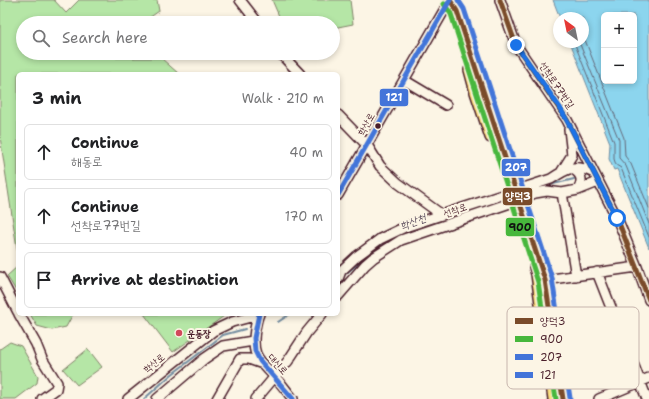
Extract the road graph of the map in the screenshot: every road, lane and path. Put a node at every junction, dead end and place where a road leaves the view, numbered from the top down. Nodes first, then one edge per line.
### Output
1 (240, 0) edge
2 (450, 0) edge
3 (500, 0) edge
4 (253, 16) edge
5 (287, 60) edge
6 (298, 72) edge
7 (404, 80) junction
8 (446, 105) dead end
9 (340, 117) edge
10 (567, 120) junction
11 (367, 145) junction
12 (566, 170) junction
13 (592, 172) junction
14 (598, 182) junction
15 (578, 190) junction
16 (340, 192) edge
17 (562, 193) junction
18 (514, 197) junction
19 (442, 215) junction
20 (637, 267) junction
21 (597, 272) junction
22 (340, 274) edge
23 (576, 276) junction
24 (0, 277) edge
25 (545, 280) junction
26 (340, 294) edge
27 (649, 300) edge
28 (16, 307) edge
29 (541, 307) edge
30 (549, 307) edge
31 (613, 307) edge
32 (21, 316) edge
33 (255, 316) edge
34 (259, 316) edge
35 (320, 316) edge
36 (253, 341) junction
37 (260, 363) junction
38 (639, 366) edge
39 (275, 377) junction
40 (645, 380) edge
41 (553, 389) edge
42 (561, 389) edge
43 (623, 389) edge
44 (42, 399) edge
45 (128, 399) edge
46 (157, 399) edge
47 (218, 399) edge
48 (256, 399) edge
49 (293, 399) edge
50 (554, 399) edge
51 (563, 399) edge
52 (599, 399) edge
53 (647, 399) edge

1 - 4 street
2 - 7 street, 학산로
2 - 18 main road
3 - 10 street, 선착로77번길
5 - 6 street
7 - 8 street
7 - 11 street, 학산로
9 - 11 street
10 - 12 street
10 - 13 street, 선착로77번길
11 - 16 street, 학산로
11 - 19 street
12 - 13 street
12 - 15 street
12 - 18 street, 선착로
13 - 14 street, 선착로77번길
14 - 15 street, 선착로
14 - 20 street, 선착로77번길
15 - 17 street, 선착로
17 - 18 street, 선착로
17 - 23 street
18 - 19 street, 선착로
18 - 25 main road
18 - 26 street, 선착로
18 - 29 main road
19 - 22 street, 선착로
20 - 21 street
20 - 27 street, 선착로77번길
21 - 23 street
21 - 31 street
23 - 25 street
24 - 28 street
25 - 30 main road
32 - 44 street
33 - 45 street, 학산로
34 - 36 street, 학산로
35 - 39 street
36 - 37 street, 대신로
36 - 46 street
37 - 39 street, 대신로
37 - 47 street
38 - 40 street
39 - 48 street
39 - 49 street, 대신로
40 - 53 street
41 - 50 main road
42 - 51 main road
43 - 52 street

